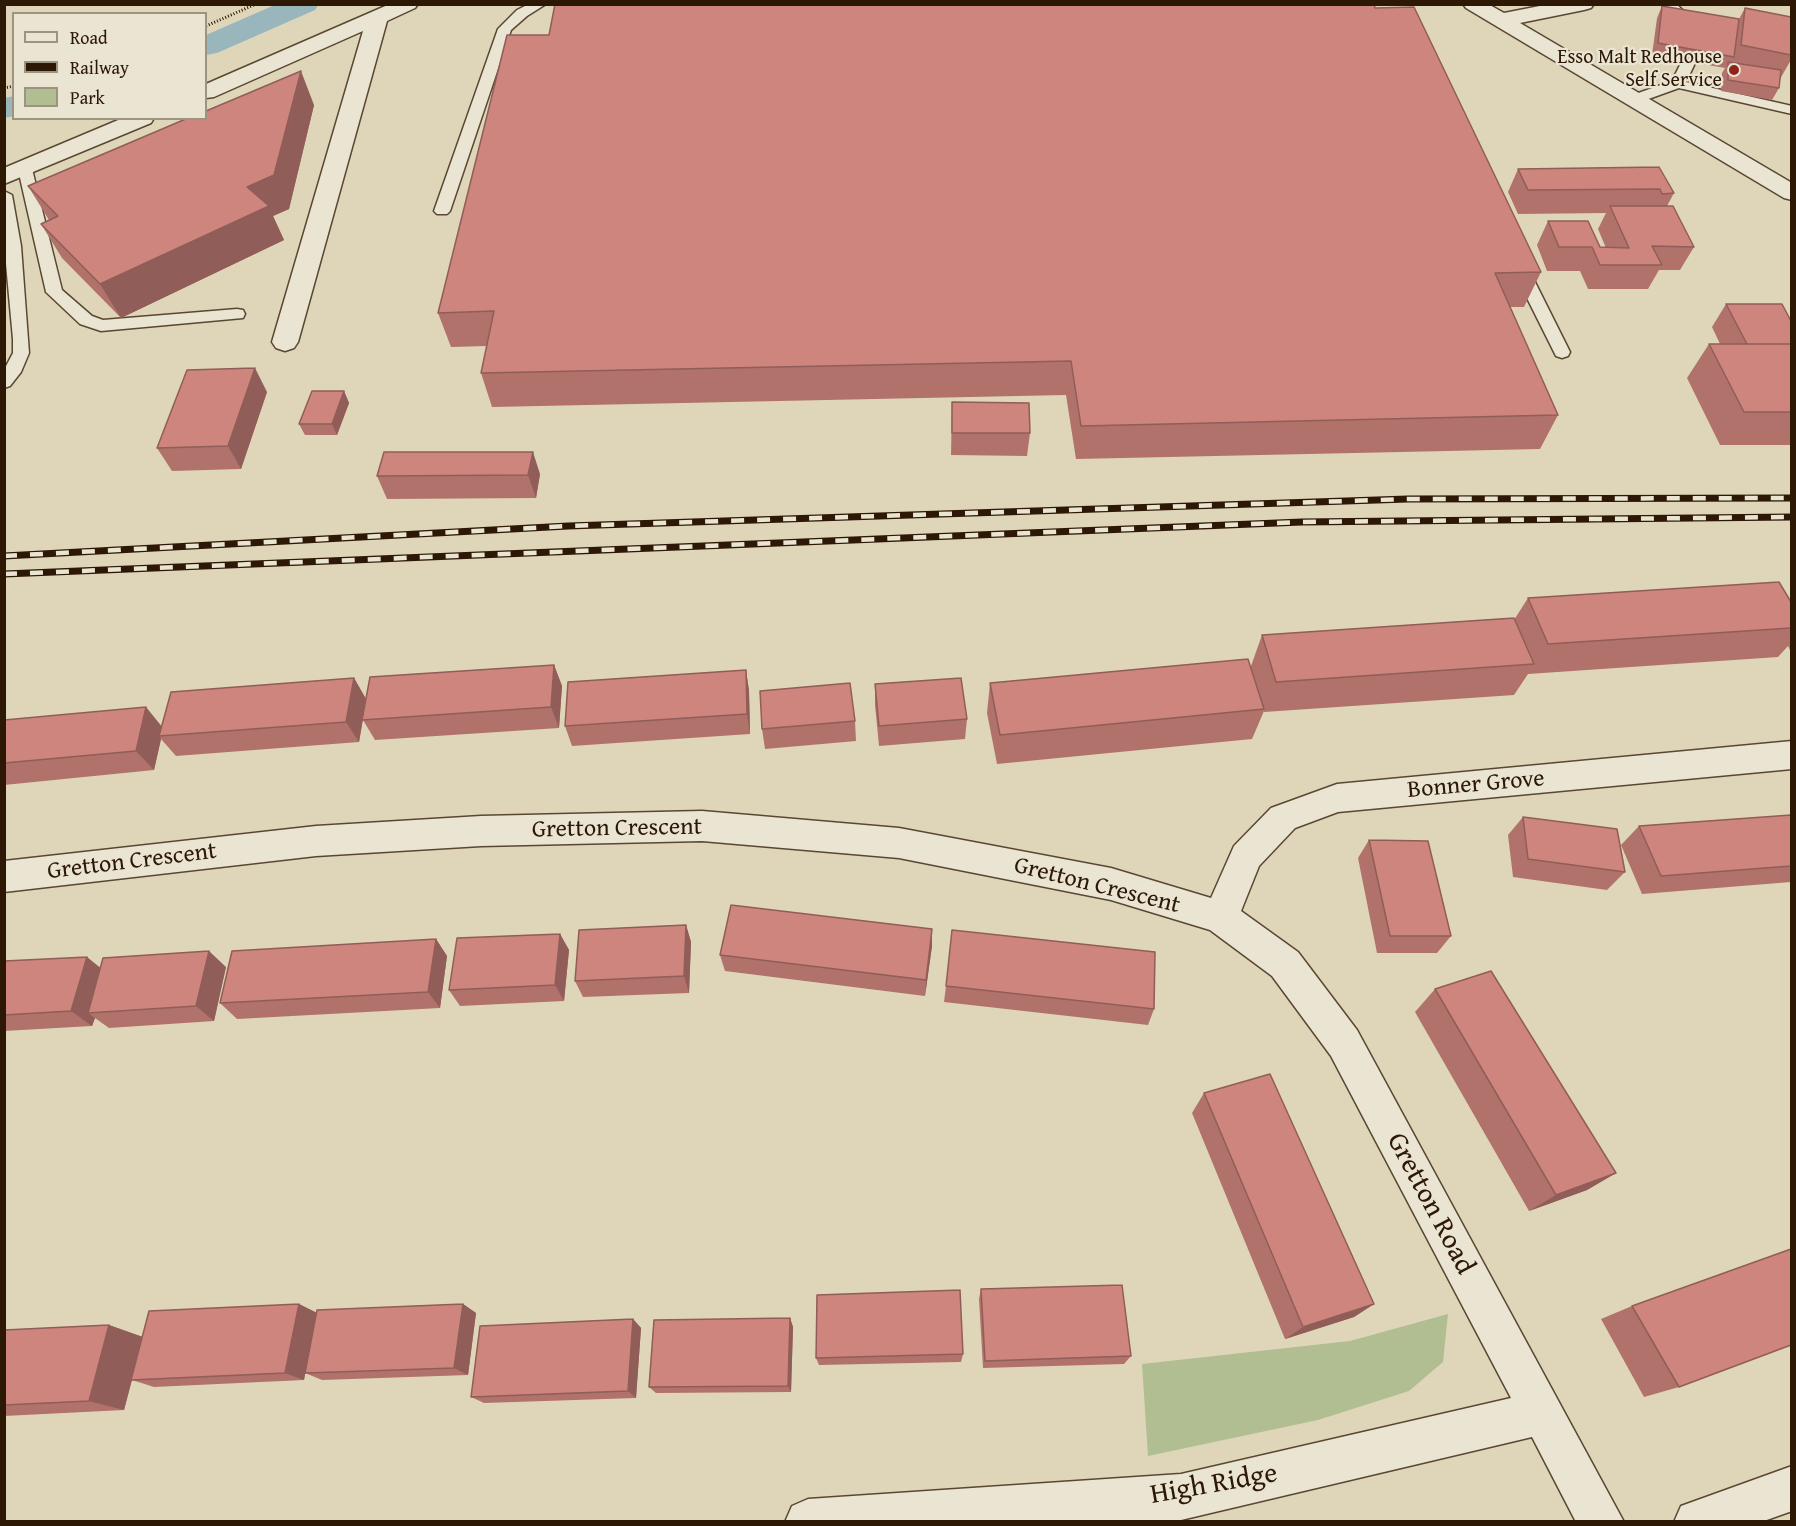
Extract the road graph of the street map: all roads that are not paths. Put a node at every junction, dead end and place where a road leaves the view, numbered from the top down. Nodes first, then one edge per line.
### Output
1 (408, 4) edge
2 (540, 4) edge
3 (1473, 4) edge
4 (1584, 4) edge
5 (1667, 4) edge
6 (1680, 15) junction
7 (377, 18) junction
8 (1702, 19) edge
9 (1502, 20) junction
10 (1680, 80) junction
11 (207, 92) edge
12 (1791, 96) edge
13 (1635, 99) junction
14 (1791, 110) edge
15 (138, 120) edge
16 (15, 173) edge
17 (1791, 193) edge
18 (4, 195) edge
19 (442, 211) dead end
20 (1515, 257) edge
21 (237, 314) dead end
22 (285, 342) dead end
23 (1562, 352) dead end
24 (4, 382) edge
25 (1791, 755) edge
26 (4, 877) edge
27 (1221, 917) junction
28 (1542, 1413) junction
29 (1791, 1488) edge
30 (808, 1521) edge
31 (1601, 1521) edge
32 (1697, 1521) edge

1 - 7 street
2 - 19 lane
3 - 9 street
4 - 9 street
5 - 6 lane
6 - 8 lane
6 - 10 lane
7 - 11 street
7 - 22 street
9 - 13 street
10 - 12 lane
10 - 13 lane
10 - 14 lane
13 - 17 street
15 - 16 street
16 - 21 lane
18 - 24 lane
20 - 23 lane
25 - 27 street, Bonner Grove
26 - 27 street, Gretton Crescent
27 - 28 street, Gretton Road
28 - 30 street, High Ridge
28 - 31 street, Gretton Road
29 - 32 street

